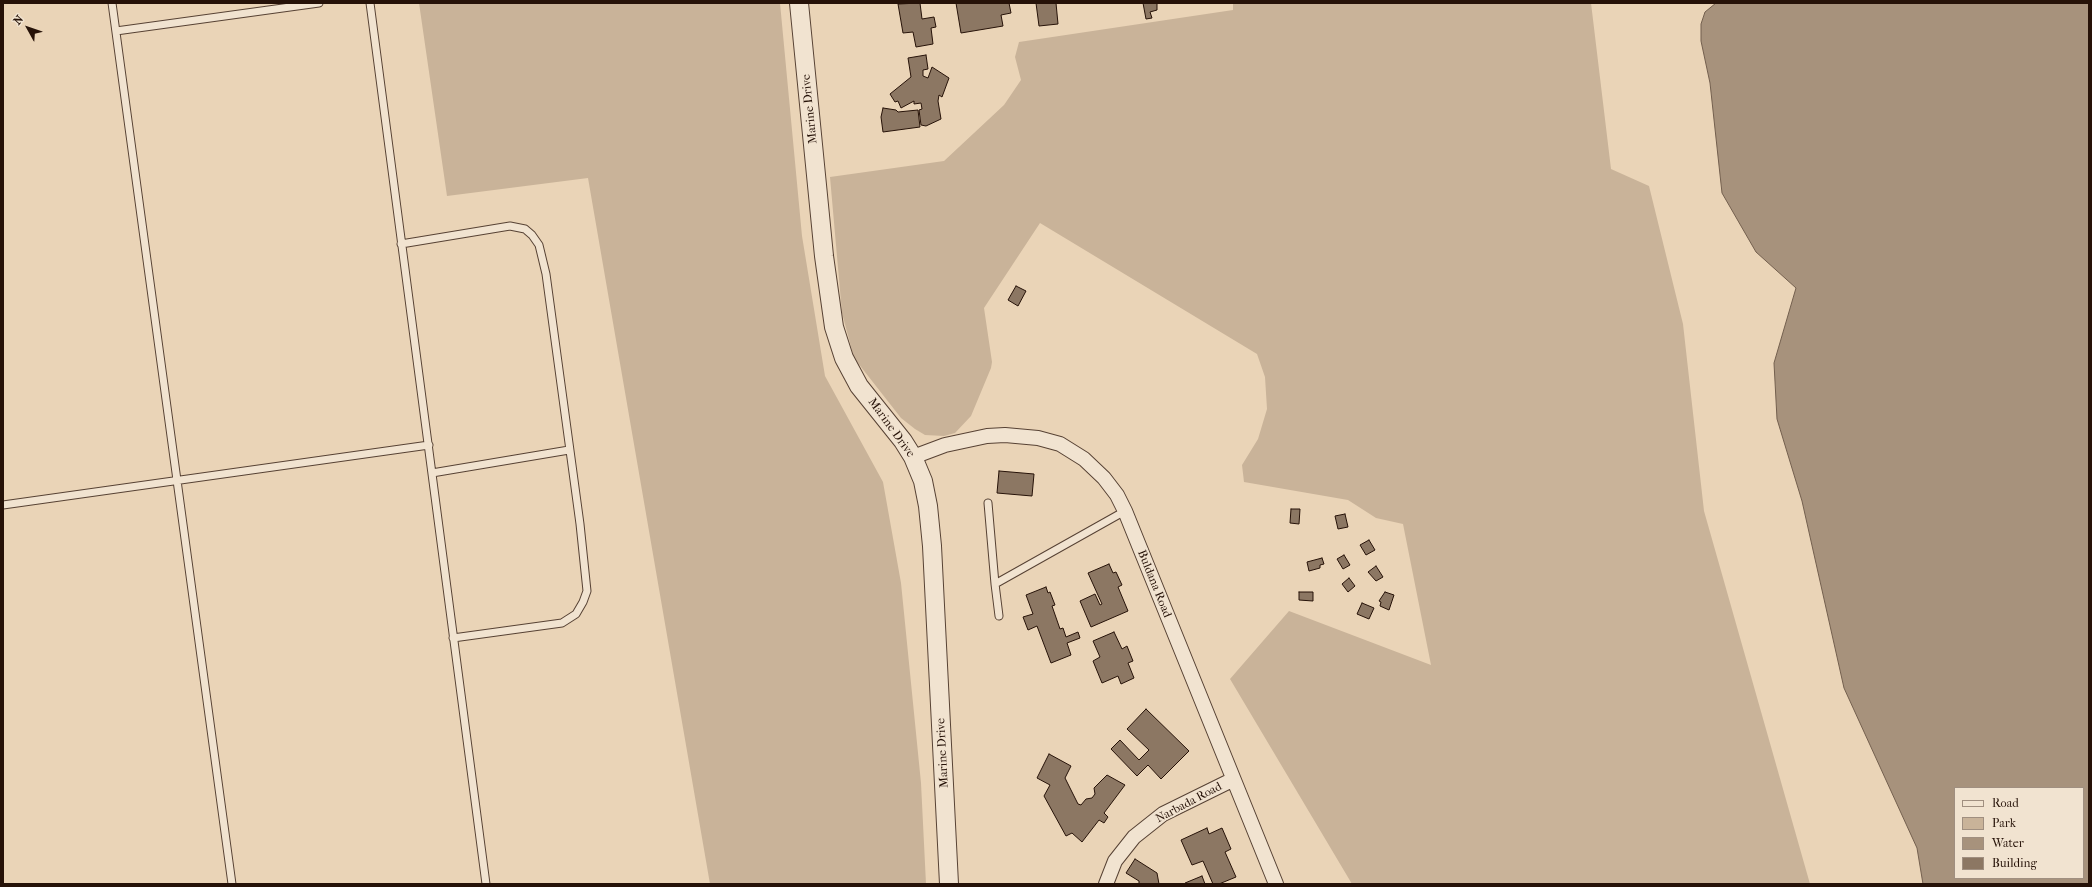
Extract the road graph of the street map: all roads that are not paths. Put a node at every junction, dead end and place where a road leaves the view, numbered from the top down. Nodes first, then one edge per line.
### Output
1 (112, 3) edge
2 (318, 3) edge
3 (370, 3) edge
4 (799, 3) edge
5 (116, 31) junction
6 (401, 244) junction
7 (429, 445) junction
8 (569, 450) junction
9 (914, 457) junction
10 (432, 473) junction
11 (177, 481) junction
12 (988, 504) dead end
13 (3, 505) edge
14 (1125, 511) junction
15 (995, 584) junction
16 (999, 616) dead end
17 (453, 638) junction
18 (1232, 780) junction
19 (232, 884) edge
20 (486, 884) edge
21 (949, 884) edge
22 (1106, 884) edge
23 (1276, 884) edge

1 - 5 lane
2 - 5 lane
3 - 6 lane
4 - 9 street, Marine Drive
5 - 11 lane
6 - 7 lane
6 - 8 lane
7 - 10 lane
7 - 11 lane
8 - 10 lane
8 - 17 lane
9 - 14 street, Buldana Road
9 - 21 street, Marine Drive
10 - 17 lane
11 - 13 lane
11 - 19 lane
12 - 15 lane
14 - 15 lane
14 - 18 street, Buldana Road
15 - 16 lane
17 - 20 lane
18 - 22 street, Narbada Road
18 - 23 street, Buldana Road

